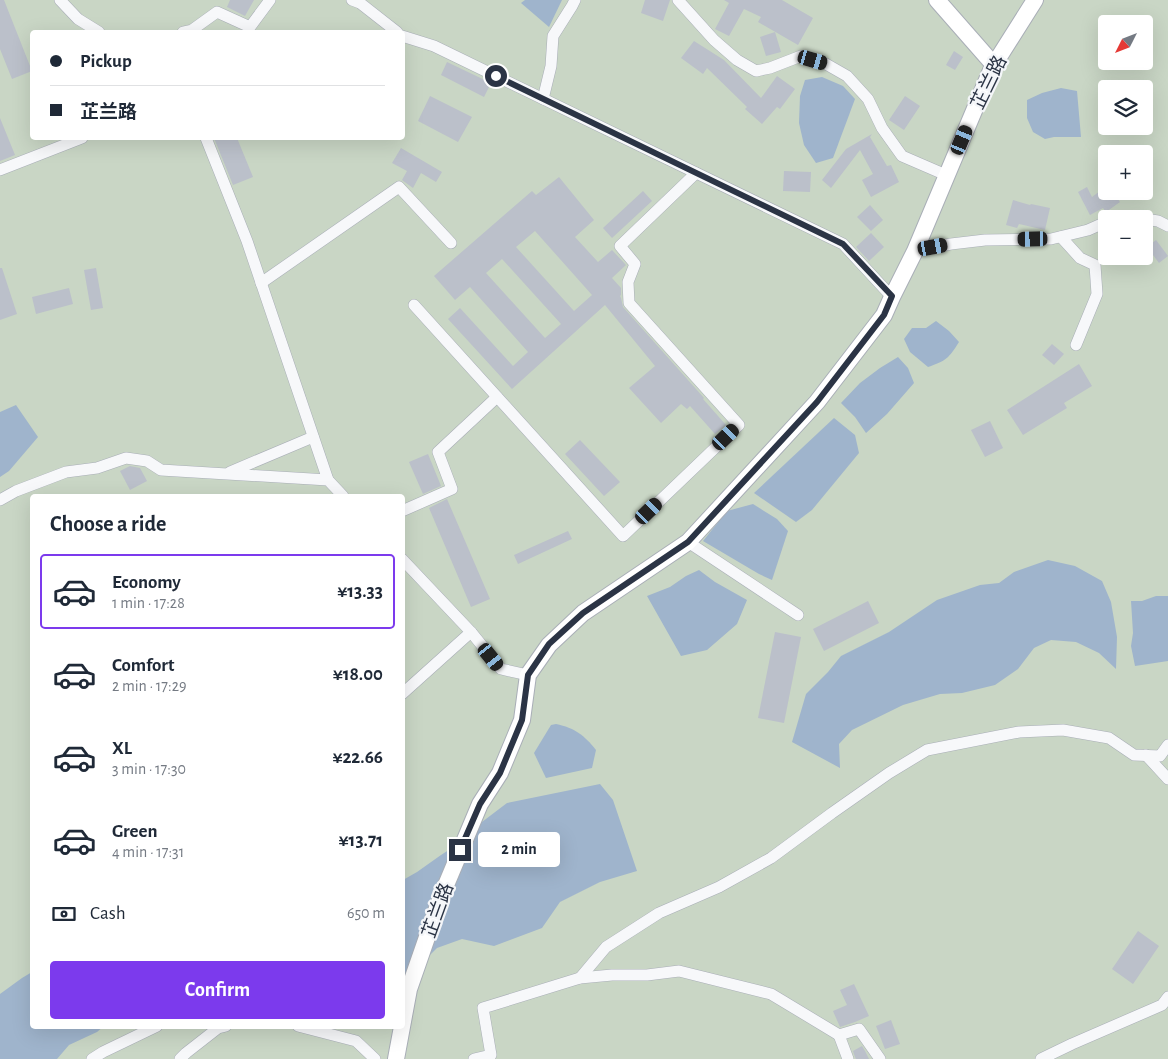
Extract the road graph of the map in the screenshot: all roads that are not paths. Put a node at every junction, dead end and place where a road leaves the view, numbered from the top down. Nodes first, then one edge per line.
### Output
1 (60, 0) edge
2 (218, 0) edge
3 (270, 0) edge
4 (352, 0) edge
5 (575, 0) edge
6 (678, 0) edge
7 (937, 0) edge
8 (1035, 0) edge
9 (218, 12) junction
10 (96, 30) edge
11 (192, 30) edge
12 (394, 30) edge
13 (405, 37) edge
14 (994, 64) junction
15 (543, 99) junction
16 (77, 140) edge
17 (207, 140) edge
18 (0, 170) edge
19 (696, 173) junction
20 (946, 176) junction
21 (1153, 220) edge
22 (1098, 226) edge
23 (1168, 226) edge
24 (1061, 237) junction
25 (451, 242) dead end
26 (915, 250) junction
27 (261, 283) junction
28 (892, 296) junction
29 (414, 305) dead end
30 (1076, 345) dead end
31 (497, 397) junction
32 (313, 437) junction
33 (227, 474) junction
34 (328, 480) junction
35 (341, 494) edge
36 (0, 500) edge
37 (405, 510) edge
38 (688, 542) junction
39 (405, 562) edge
40 (798, 614) dead end
41 (471, 632) junction
42 (528, 675) junction
43 (405, 691) edge
44 (1168, 745) edge
45 (1146, 755) junction
46 (1168, 779) edge
47 (580, 978) junction
48 (1168, 996) edge
49 (1160, 1006) junction
50 (405, 1011) edge
51 (1168, 1016) edge
52 (151, 1029) edge
53 (217, 1029) edge
54 (310, 1029) edge
55 (402, 1029) edge
56 (839, 1035) junction
57 (92, 1059) edge
58 (180, 1059) edge
59 (375, 1059) edge
60 (396, 1059) edge
61 (474, 1059) edge
62 (848, 1059) edge
63 (880, 1059) edge
64 (1041, 1059) edge

1 - 10 street
2 - 9 street
3 - 9 street
4 - 12 street
5 - 15 street
6 - 20 street
7 - 14 street
8 - 14 street, 芷兰路
9 - 11 street
13 - 15 street
14 - 20 street, 芷兰路
15 - 19 street
16 - 18 street
17 - 27 street
19 - 28 street
19 - 31 street
20 - 26 street, 芷兰路
21 - 23 street
22 - 24 street
24 - 26 street
24 - 30 street
25 - 27 street
26 - 28 street, 芷兰路
27 - 32 street
28 - 38 street, 芷兰路
29 - 31 street
31 - 37 street
32 - 33 street
32 - 34 street
33 - 34 street
33 - 36 street
34 - 35 street
38 - 40 street
38 - 42 street, 芷兰路
39 - 41 street
41 - 42 street
41 - 43 street
42 - 50 street, 芷兰路
44 - 45 street
45 - 46 street
45 - 47 street
47 - 56 street
47 - 61 street
48 - 49 street
49 - 51 street
49 - 64 street
52 - 57 street
53 - 58 street
54 - 59 street
55 - 60 street, 芷兰路
56 - 62 street
56 - 63 street

